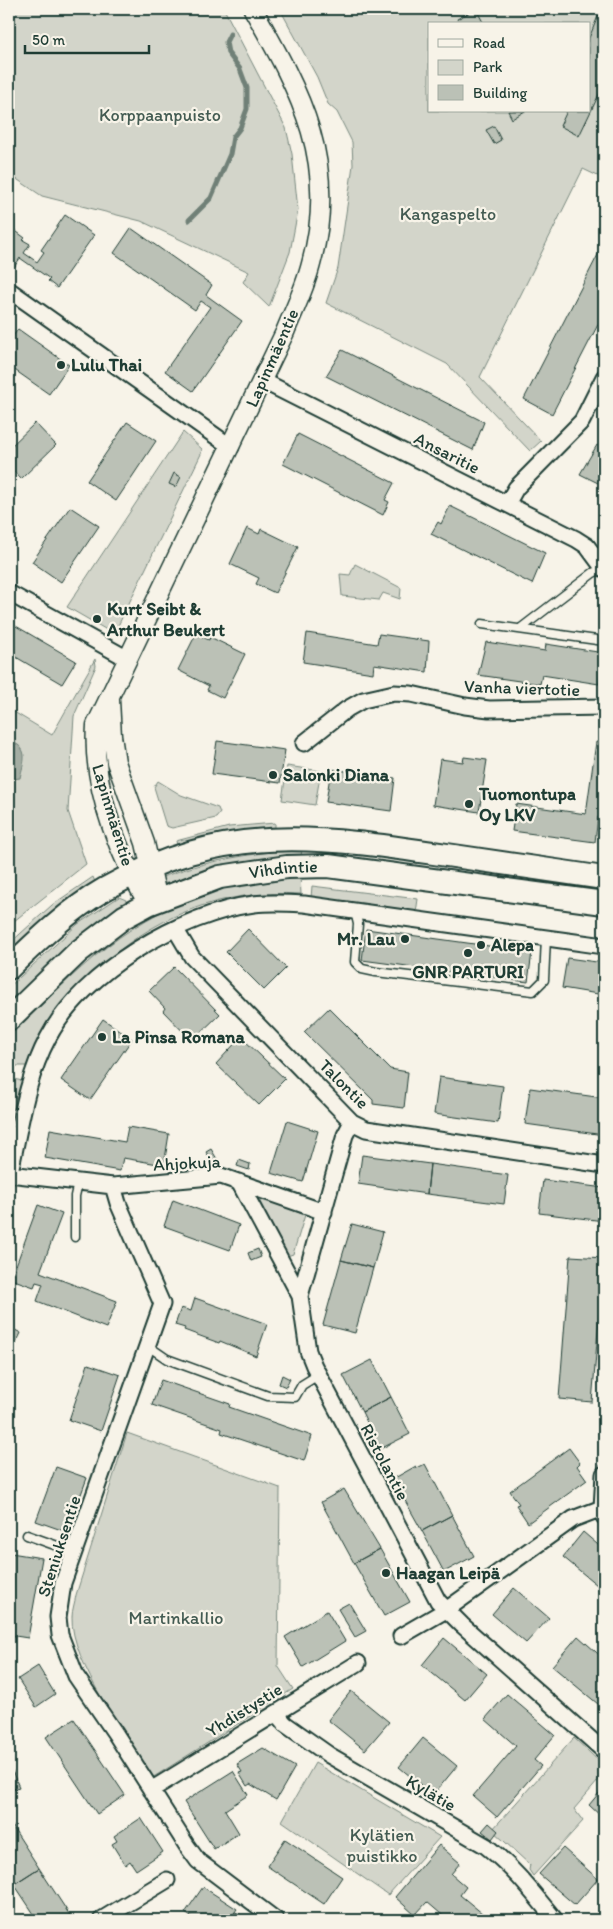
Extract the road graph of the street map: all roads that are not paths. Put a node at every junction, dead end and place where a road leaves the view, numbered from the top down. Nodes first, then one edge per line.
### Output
1 (253, 9) edge
2 (9, 290) edge
3 (604, 377) edge
4 (263, 381) junction
5 (231, 447) junction
6 (507, 504) junction
7 (604, 569) edge
8 (9, 593) edge
9 (482, 624) dead end
10 (520, 629) junction
11 (604, 641) edge
12 (128, 659) junction
13 (110, 694) junction
14 (604, 707) edge
15 (304, 743) dead end
16 (141, 871) junction
17 (604, 878) edge
18 (153, 902) junction
19 (604, 903) edge
20 (355, 911) junction
21 (176, 930) junction
22 (546, 938) junction
23 (604, 946) edge
24 (9, 968) edge
25 (9, 1019) edge
26 (352, 1122) junction
27 (604, 1165) edge
28 (9, 1175) edge
29 (239, 1182) junction
30 (78, 1183) junction
31 (113, 1186) junction
32 (324, 1212) junction
33 (75, 1237) dead end
34 (300, 1296) junction
35 (148, 1346) junction
36 (318, 1375) junction
37 (604, 1474) edge
38 (603, 1512) edge
39 (27, 1535) dead end
40 (74, 1552) junction
41 (446, 1610) junction
42 (401, 1636) dead end
43 (358, 1663) dead end
44 (276, 1713) junction
45 (604, 1751) edge
46 (151, 1790) junction
47 (167, 1880) dead end
48 (101, 1920) edge
49 (276, 1920) edge
50 (554, 1920) edge

1 - 4 street, Lapinmäentie
2 - 5 street
3 - 6 street
4 - 5 street, Lapinmäentie
4 - 6 street, Ansaritie
5 - 12 street, Lapinmäentie
6 - 7 street, Ansaritie
7 - 10 lane
8 - 12 street
9 - 10 lane
10 - 11 lane
12 - 13 street, Lapinmäentie
13 - 16 street, Lapinmäentie
13 - 16 street, Lapinmäentie
14 - 15 street, Vanha viertotie
16 - 17 main road, Vihdintie
16 - 18 street, Lapinmäentie
16 - 24 main road, Vihdintie
18 - 19 main road, Vihdintie
18 - 25 main road, Vihdintie
20 - 21 street, Vihdintie
20 - 22 street, Vihdintie
20 - 22 lane
21 - 26 street, Talontie
21 - 28 street, Vihdintie
22 - 23 street, Vihdintie
26 - 27 street, Talontie
26 - 32 street, Ristolantie
28 - 30 street, Ahjokuja
29 - 31 street, Ahjokuja
29 - 32 street
29 - 34 street, Ahjokuja
30 - 31 street, Ahjokuja
30 - 33 lane
31 - 35 street, Steniuksentie
32 - 34 street, Ristolantie
34 - 36 street, Ristolantie
35 - 36 lane
35 - 40 street, Steniuksentie
36 - 41 street, Ristolantie
37 - 38 street
38 - 41 street
39 - 40 lane
40 - 46 street, Steniuksentie
41 - 42 street
41 - 45 street, Ristolantie
43 - 44 street, Yhdistystie
44 - 46 street, Yhdistystie
44 - 50 street, Kylätie
46 - 49 street, Steniuksentie
47 - 48 street

